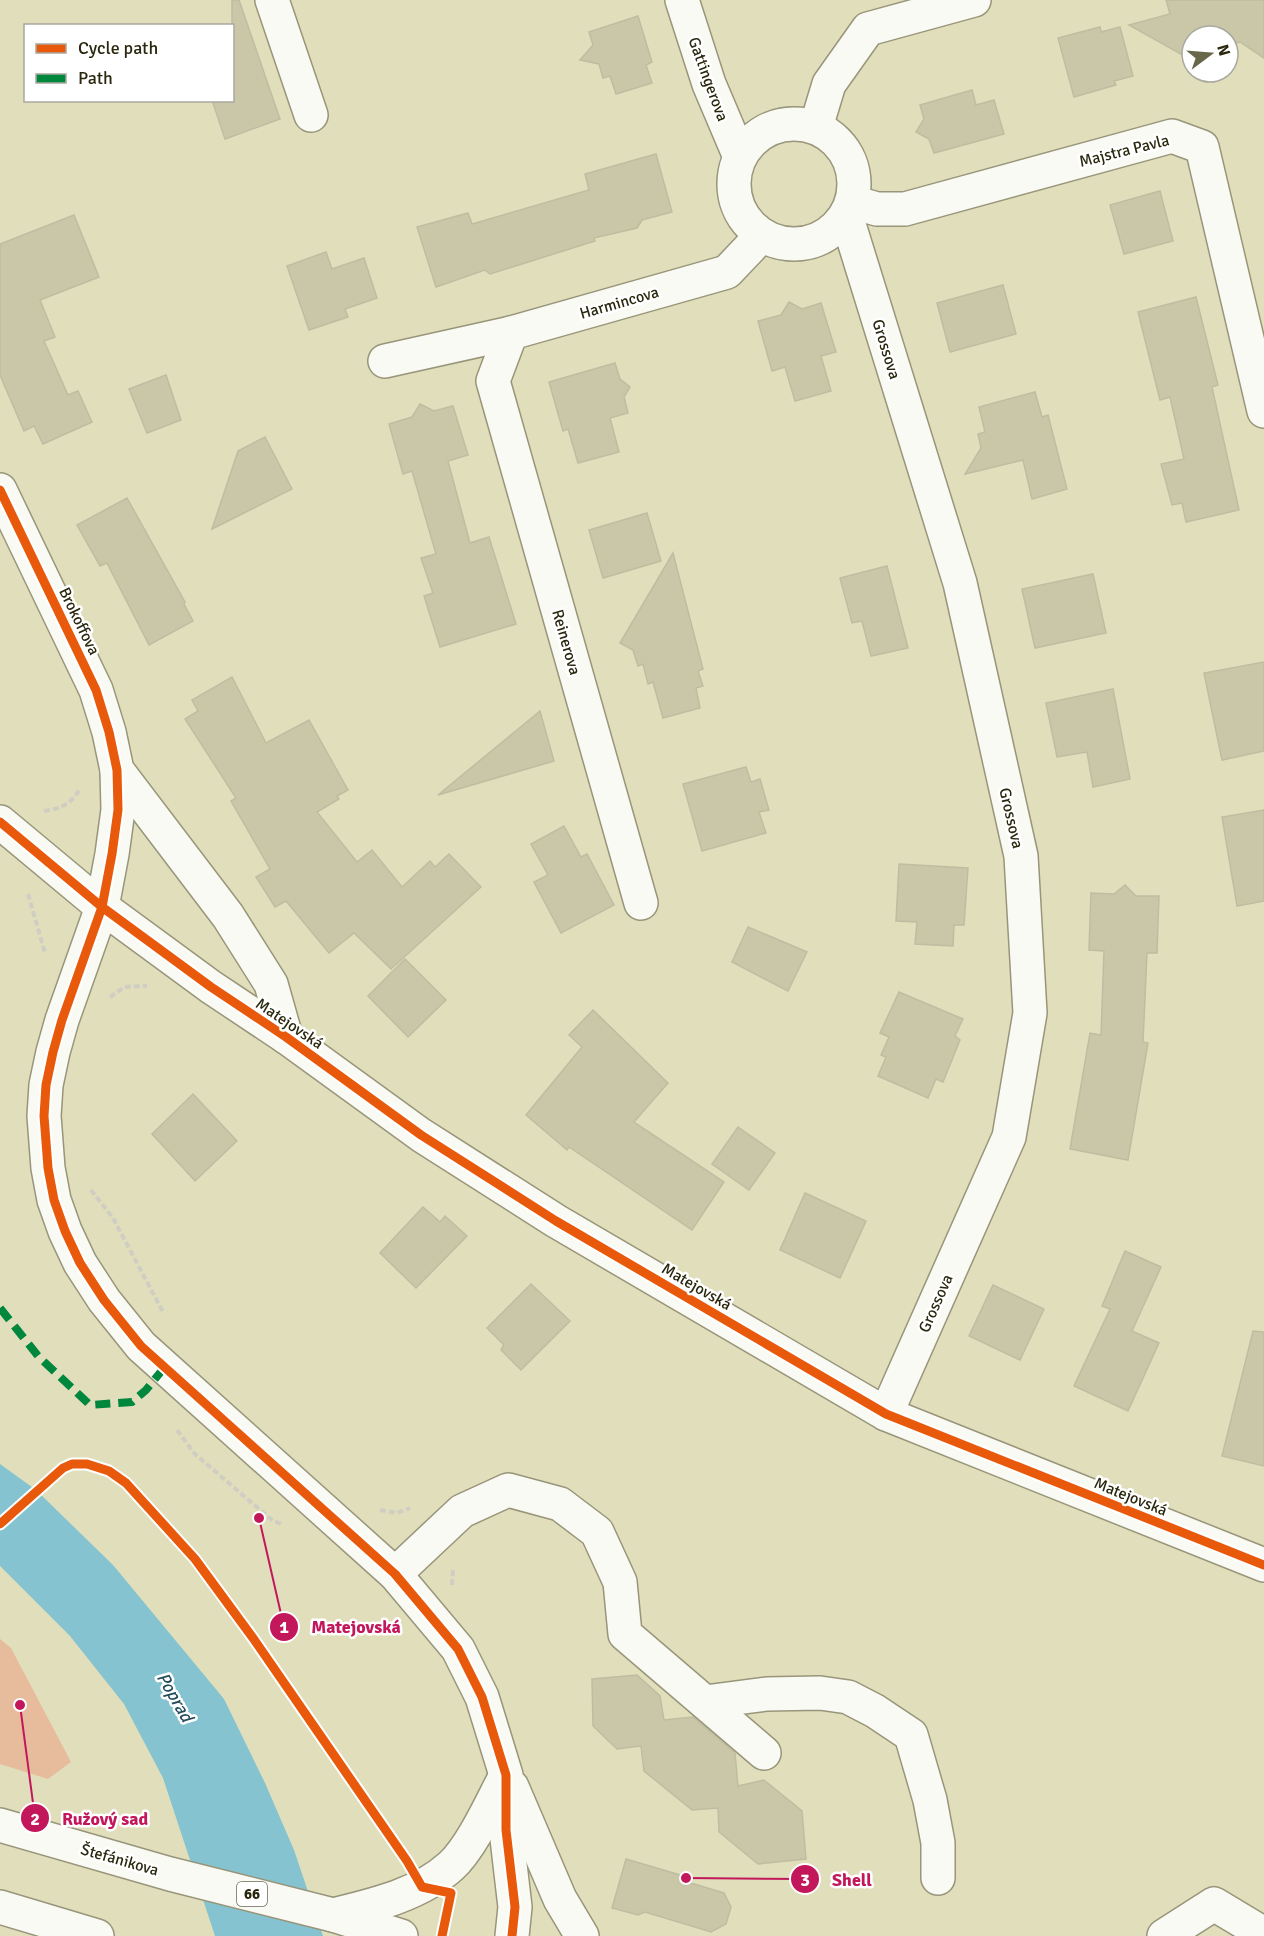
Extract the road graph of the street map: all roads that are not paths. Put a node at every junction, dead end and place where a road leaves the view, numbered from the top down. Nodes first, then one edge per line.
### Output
1 (272, 0) edge
2 (681, 0) edge
3 (974, 0) edge
4 (311, 115) dead end
5 (816, 128) junction
6 (740, 157) junction
7 (849, 208) junction
8 (762, 235) junction
9 (511, 333) junction
10 (384, 361) dead end
11 (1264, 411) edge
12 (0, 490) edge
13 (117, 770) junction
14 (0, 822) edge
15 (641, 903) dead end
16 (102, 907) junction
17 (228, 916) joint
18 (286, 1037) junction
19 (886, 1414) junction
20 (1264, 1565) edge
21 (395, 1574) junction
22 (705, 1702) junction
23 (764, 1753) dead end
24 (507, 1775) junction
25 (0, 1825) edge
26 (938, 1878) dead end
27 (0, 1907) edge
28 (333, 1915) junction
29 (1264, 1934) edge
30 (97, 1936) edge
31 (400, 1936) edge
32 (513, 1936) edge
33 (582, 1936) edge
34 (1164, 1936) edge

1 - 4 street
2 - 6 street, Gattingerova
3 - 5 street
5 - 6 street
5 - 7 street
6 - 8 street
7 - 8 street
7 - 11 street, Majstra Pavla
7 - 19 street, Grossova
8 - 9 street, Harmincova
9 - 10 street, Harmincova
9 - 15 street, Reinerova
12 - 13 street, Brokoffova
13 - 16 street
13 - 17 street, Brokoffova
14 - 16 street, Matejovská
16 - 18 street, Matejovská
16 - 21 street
17 - 18 street, Matejovská
18 - 19 street, Matejovská
19 - 20 street, Matejovská
21 - 22 street
21 - 24 street
22 - 23 street
22 - 26 street
24 - 28 street
24 - 32 street
24 - 33 street
25 - 28 street, Štefánikova / 66
27 - 30 street
28 - 31 street, 66
29 - 34 street

